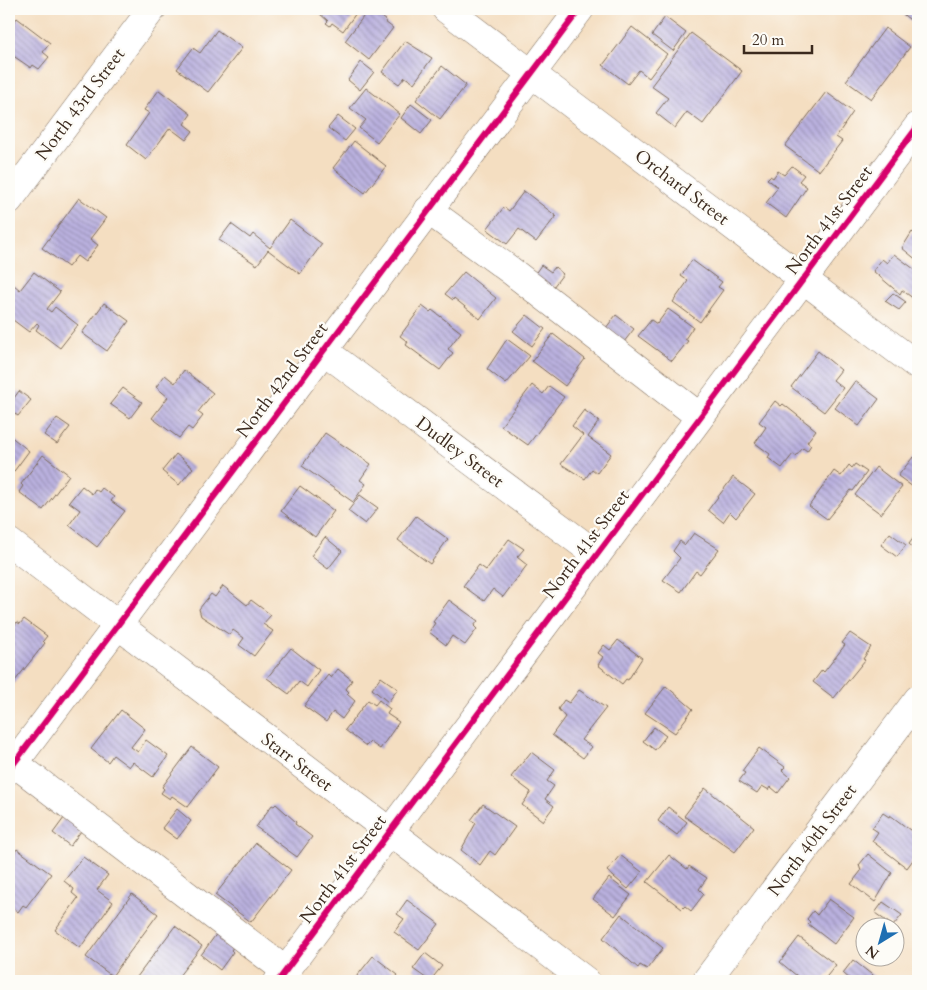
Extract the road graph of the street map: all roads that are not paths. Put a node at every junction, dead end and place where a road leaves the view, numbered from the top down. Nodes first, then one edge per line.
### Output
1 (152, 9) edge
2 (446, 9) edge
3 (580, 9) edge
4 (532, 73) junction
5 (918, 126) edge
6 (9, 200) edge
7 (428, 210) junction
8 (804, 279) junction
9 (323, 350) junction
10 (918, 366) edge
11 (700, 417) junction
12 (9, 542) edge
13 (596, 555) junction
14 (118, 624) junction
15 (918, 699) edge
16 (10, 764) edge
17 (389, 832) junction
18 (282, 976) edge
19 (586, 981) edge
20 (706, 981) edge

1 - 6 street, North 43rd Street
2 - 4 street, Orchard Street
3 - 4 street, North 42nd Street
4 - 7 street, North 42nd Street
4 - 8 street, Orchard Street
5 - 8 street, North 41st Street
7 - 9 street, North 42nd Street
7 - 11 street
8 - 10 street, Orchard Street
8 - 11 street, North 41st Street
9 - 13 street, Dudley Street
9 - 14 street, North 42nd Street
11 - 13 street, North 41st Street
12 - 14 street, Starr Street
13 - 17 street, North 41st Street
14 - 16 street, North 42nd Street
14 - 17 street, Starr Street
15 - 20 street, North 40th Street
16 - 18 street
17 - 18 street, North 41st Street
17 - 19 street, Starr Street

